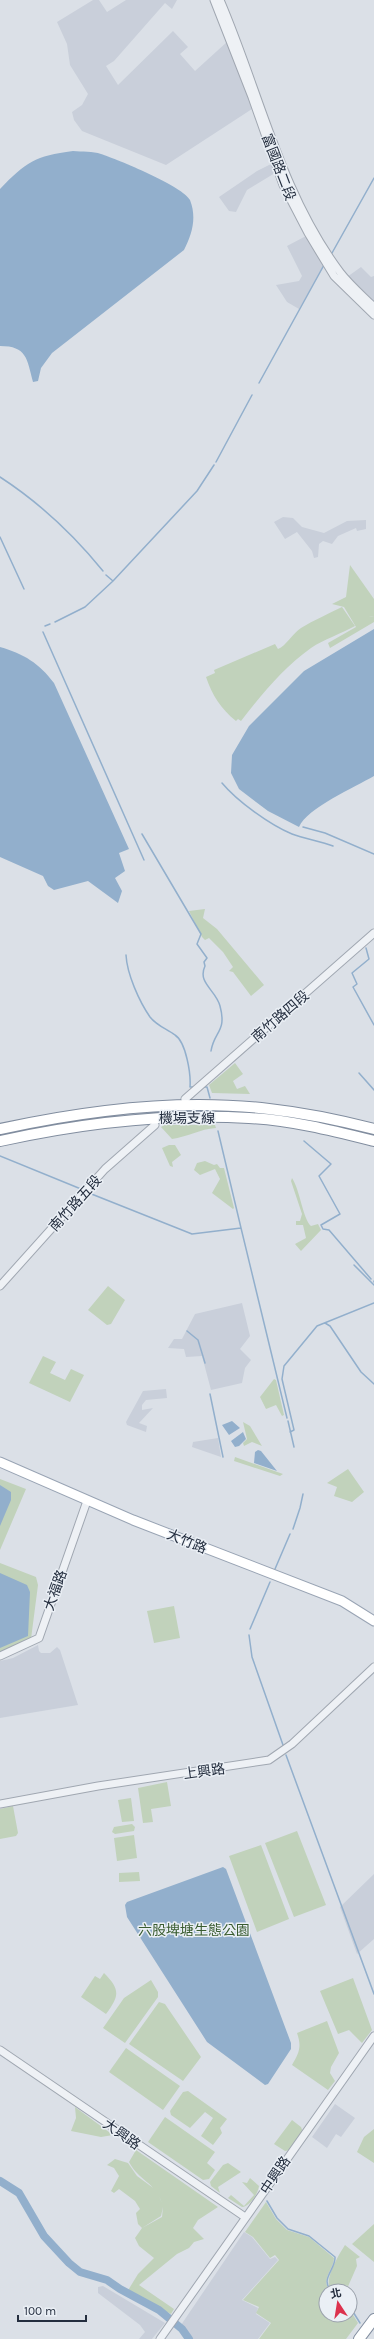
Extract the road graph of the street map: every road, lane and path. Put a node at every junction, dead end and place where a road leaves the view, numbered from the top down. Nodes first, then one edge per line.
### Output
1 (214, 0) edge
2 (220, 0) edge
3 (374, 307) edge
4 (374, 315) edge
5 (374, 933) edge
6 (185, 1099) dead end
7 (155, 1125) dead end
8 (0, 1129) edge
9 (374, 1129) edge
10 (0, 1141) edge
11 (374, 1141) edge
12 (0, 1286) edge
13 (0, 1462) edge
14 (87, 1501) junction
15 (374, 1621) edge
16 (0, 1656) edge
17 (374, 1667) edge
18 (0, 1804) edge
19 (374, 2036) edge
20 (0, 2050) edge
21 (245, 2218) junction
22 (374, 2319) edge
23 (160, 2339) edge
24 (359, 2339) edge

1 - 4 street, 富國路二段
2 - 3 street, 富國路二段
5 - 6 street, 南竹路四段
7 - 12 street, 南竹路五段
8 - 9 highway, 機場支線
10 - 11 highway, 機場支線
13 - 14 main road, 大竹路
14 - 15 main road, 大竹路
14 - 16 street, 大福路
17 - 18 street, 上興路
19 - 21 street, 中興路
20 - 21 street, 大興路
21 - 23 street, 中興路
22 - 24 highway

